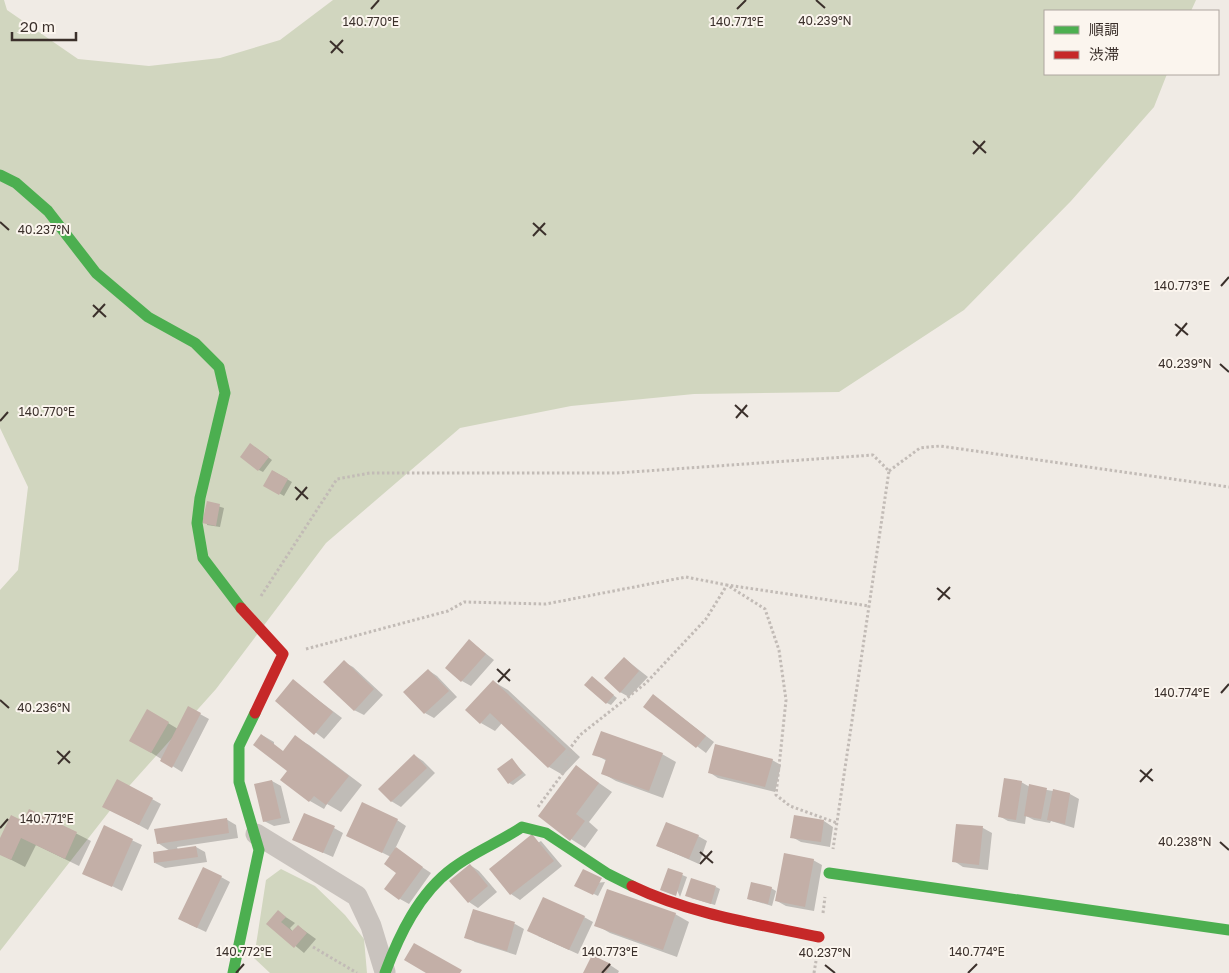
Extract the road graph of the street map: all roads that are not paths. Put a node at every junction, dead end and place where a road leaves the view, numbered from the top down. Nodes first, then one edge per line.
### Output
1 (0, 176) edge
2 (256, 834) junction
3 (829, 873) road end
4 (1229, 930) edge
5 (820, 937) road end
6 (233, 973) edge
7 (385, 973) edge

1 - 2 street
2 - 6 street
2 - 7 street
3 - 4 street
5 - 7 street

